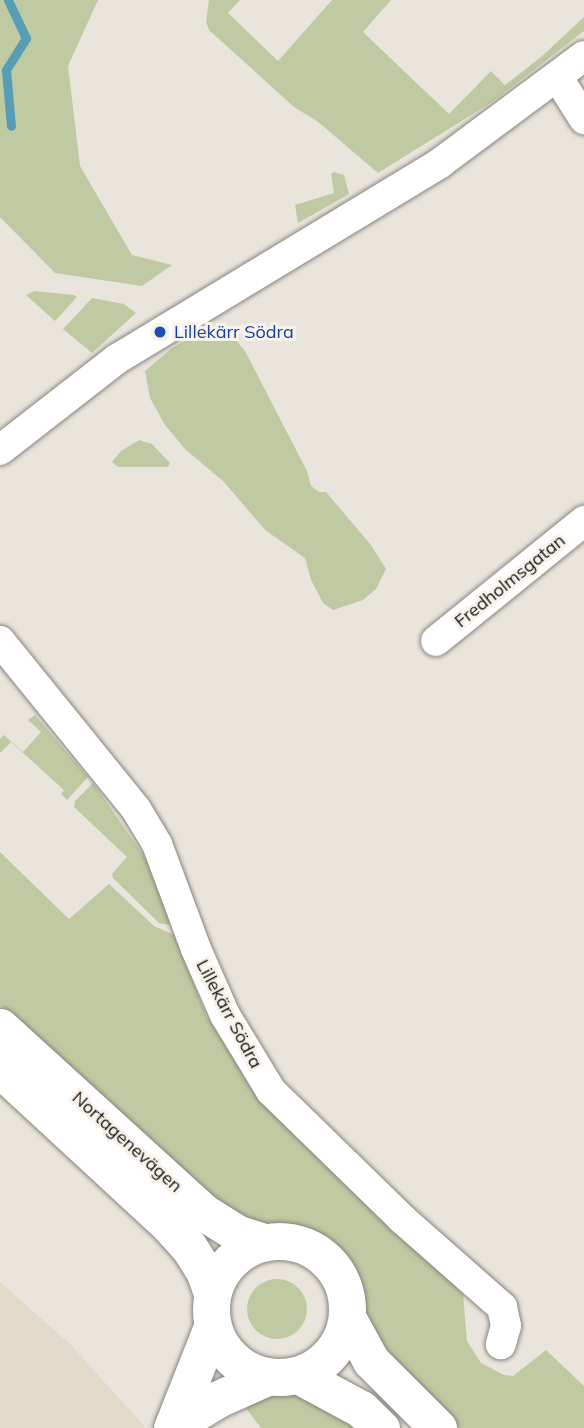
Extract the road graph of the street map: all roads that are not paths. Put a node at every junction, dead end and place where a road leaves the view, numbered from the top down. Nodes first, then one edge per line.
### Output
1 (584, 55) edge
2 (558, 78) junction
3 (584, 119) edge
4 (0, 450) edge
5 (584, 521) edge
6 (0, 641) edge
7 (436, 641) dead end
8 (0, 1027) edge
9 (0, 1069) edge
10 (263, 1242) junction
11 (212, 1310) junction
12 (347, 1317) junction
13 (500, 1344) dead end
14 (282, 1376) junction
15 (174, 1427) edge
16 (381, 1428) edge
17 (438, 1428) edge

1 - 2 street
2 - 3 street
2 - 4 street
5 - 7 street, Fredholmsgatan
6 - 13 street, Lillekärr Södra
8 - 10 street, Nortagenevägen
9 - 11 street, Nortagenevägen
10 - 11 street
10 - 12 street, Nortagenevägen
11 - 14 street, Nortagenevägen
11 - 15 street
12 - 14 street
12 - 17 street, Nortagenevägen
14 - 15 street
14 - 16 street, Nortagenevägen

